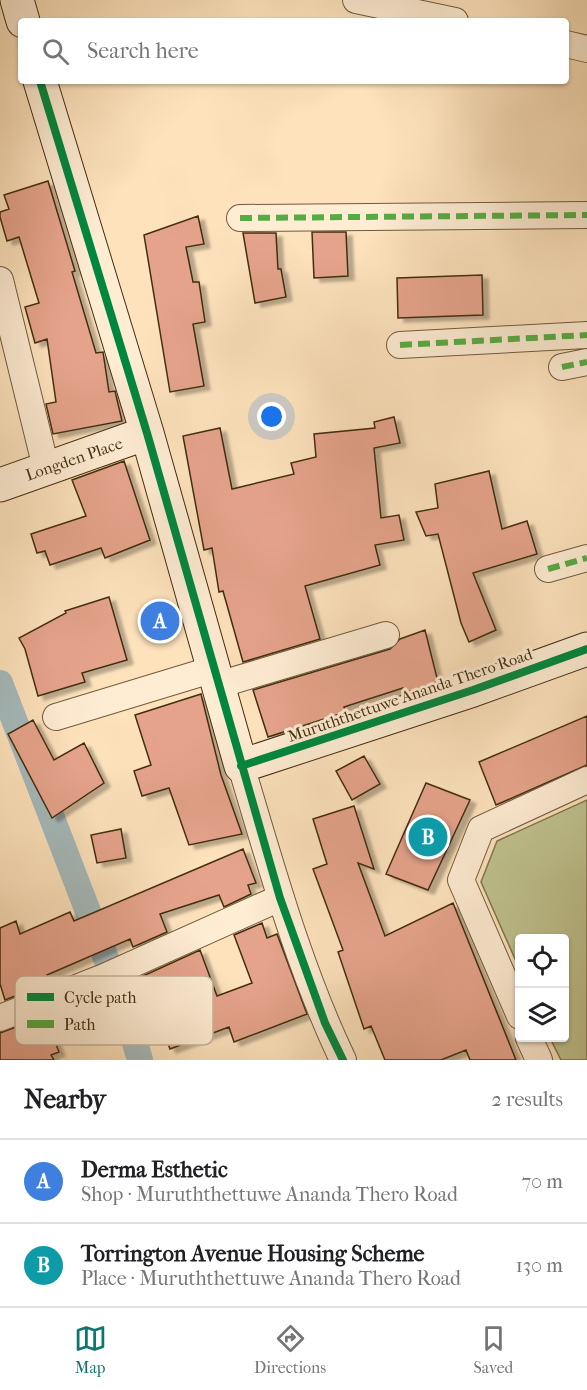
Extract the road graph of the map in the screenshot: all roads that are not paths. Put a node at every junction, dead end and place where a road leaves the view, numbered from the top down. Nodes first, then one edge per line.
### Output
1 (17, 0) edge
2 (356, 0) edge
3 (22, 18) edge
4 (441, 18) edge
5 (569, 45) edge
6 (587, 49) edge
7 (41, 84) edge
8 (587, 215) edge
9 (240, 218) dead end
10 (0, 280) edge
11 (587, 335) edge
12 (400, 345) dead end
13 (587, 362) edge
14 (562, 367) dead end
15 (147, 433) junction
16 (46, 468) junction
17 (0, 485) edge
18 (587, 558) edge
19 (548, 569) dead end
20 (386, 635) dead end
21 (587, 649) edge
22 (216, 677) junction
23 (56, 717) dead end
24 (242, 766) junction
25 (587, 780) edge
26 (280, 898) junction
27 (106, 976) edge
28 (515, 1007) edge
29 (15, 1012) edge
30 (0, 1018) edge
31 (531, 1042) edge
32 (343, 1060) edge
33 (539, 1060) edge

1 - 3 street
2 - 4 street
5 - 6 street
7 - 15 street
8 - 9 street
10 - 16 street
11 - 12 street
13 - 14 street
15 - 16 street, Longden Place
15 - 22 street
16 - 17 street, Longden Place
18 - 19 street
20 - 22 street
21 - 24 street, Muruththettuwe Ananda Thero Road
22 - 23 street
22 - 24 street
24 - 26 street
25 - 28 street
26 - 27 street
26 - 32 street
29 - 30 street
31 - 33 street

